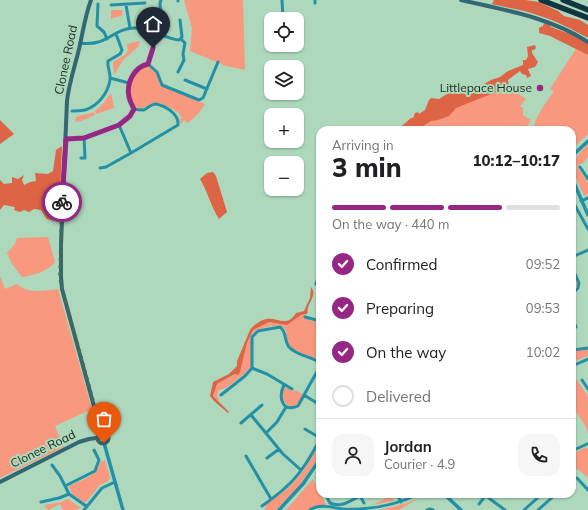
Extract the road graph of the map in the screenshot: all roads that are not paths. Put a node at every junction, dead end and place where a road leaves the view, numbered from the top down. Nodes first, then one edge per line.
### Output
1 (91, 0) edge
2 (161, 0) edge
3 (282, 0) edge
4 (460, 0) edge
5 (541, 0) edge
6 (563, 0) edge
7 (98, 4) dead end
8 (145, 4) dead end
9 (111, 5) dead end
10 (126, 5) junction
11 (588, 10) edge
12 (283, 12) edge
13 (588, 18) edge
14 (180, 20) dead end
15 (130, 28) junction
16 (158, 33) junction
17 (116, 34) junction
18 (107, 39) junction
19 (182, 39) junction
20 (588, 42) edge
21 (80, 43) junction
22 (218, 62) dead end
23 (148, 64) junction
24 (178, 72) dead end
25 (110, 78) junction
26 (185, 80) dead end
27 (129, 83) junction
28 (207, 89) junction
29 (134, 109) junction
30 (72, 111) dead end
31 (119, 125) junction
32 (84, 138) junction
33 (66, 139) junction
34 (588, 141) edge
35 (576, 152) edge
36 (131, 153) junction
37 (81, 158) dead end
38 (580, 167) dead end
39 (100, 168) dead end
40 (588, 179) edge
41 (576, 188) edge
42 (588, 198) edge
43 (581, 201) junction
44 (576, 209) edge
45 (588, 215) edge
46 (588, 229) edge
47 (588, 250) edge
48 (576, 255) edge
49 (576, 276) edge
50 (576, 290) edge
51 (308, 316) dead end
52 (316, 319) edge
53 (588, 348) edge
54 (576, 350) edge
55 (588, 359) edge
56 (316, 361) edge
57 (576, 364) edge
58 (252, 368) junction
59 (316, 372) edge
60 (582, 380) dead end
61 (284, 385) junction
62 (292, 389) dead end
63 (588, 389) edge
64 (221, 395) dead end
65 (304, 395) junction
66 (316, 402) edge
67 (262, 405) dead end
68 (286, 407) junction
69 (251, 415) junction
70 (241, 423) dead end
71 (305, 429) dead end
72 (101, 432) junction
73 (266, 433) junction
74 (316, 436) edge
75 (97, 438) junction
76 (104, 443) junction
77 (587, 444) dead end
78 (316, 445) edge
79 (279, 449) junction
80 (576, 449) edge
81 (94, 450) dead end
82 (246, 456) dead end
83 (267, 458) dead end
84 (103, 459) dead end
85 (99, 460) junction
86 (52, 465) dead end
87 (316, 465) edge
88 (301, 470) junction
89 (577, 478) dead end
90 (0, 482) edge
91 (115, 482) junction
92 (65, 486) junction
93 (588, 490) edge
94 (69, 494) junction
95 (327, 498) edge
96 (355, 498) edge
97 (362, 498) edge
98 (399, 498) edge
99 (410, 498) edge
100 (448, 498) edge
101 (484, 498) edge
102 (490, 498) edge
103 (538, 498) edge
104 (552, 498) edge
105 (271, 499) junction
106 (41, 502) dead end
107 (401, 502) junction
108 (364, 503) dead end
109 (479, 504) dead end
110 (86, 506) junction
111 (262, 506) dead end
112 (84, 510) edge
113 (123, 510) edge
114 (279, 510) edge
115 (310, 510) edge
116 (363, 510) edge
117 (427, 510) edge
118 (432, 510) edge
119 (461, 510) edge
120 (505, 510) edge
121 (524, 510) edge
122 (538, 510) edge

1 - 21 main road, Clonee Road
2 - 16 street
3 - 12 street
4 - 20 main road
5 - 13 highway
6 - 11 highway
7 - 18 street
8 - 10 street
9 - 10 street
10 - 15 street
14 - 19 street
15 - 16 street
15 - 17 street
16 - 19 street
16 - 23 street
17 - 18 street
17 - 25 street
18 - 21 street
19 - 24 street
21 - 33 main road, Clonee Road
22 - 28 street
23 - 27 street
23 - 28 street
25 - 27 street
25 - 30 street
26 - 28 street
27 - 29 street
29 - 31 street
29 - 36 street
31 - 32 street
31 - 36 street
32 - 33 street
32 - 37 street
33 - 72 main road, Clonee Road
34 - 35 street
36 - 39 street
38 - 40 street
41 - 43 street
42 - 43 street
43 - 45 street
44 - 46 street
47 - 48 street
49 - 50 street
51 - 52 street
53 - 54 street
55 - 57 street
56 - 58 street
58 - 61 street
58 - 64 street
59 - 65 street
60 - 63 street
61 - 62 street
61 - 68 street
65 - 66 street
65 - 68 street
67 - 69 street
68 - 73 street
69 - 70 street
69 - 73 street
71 - 74 street
72 - 75 main road
72 - 76 main road
73 - 79 street
75 - 76 main road
75 - 90 main road, Clonee Road
76 - 91 street
77 - 80 street
78 - 88 street
79 - 83 street
79 - 88 street
81 - 85 street
82 - 105 street
84 - 85 street
85 - 92 street
86 - 92 street
87 - 114 street
88 - 105 street
89 - 93 street
91 - 110 street
91 - 113 street
92 - 94 street
94 - 106 street
94 - 110 street
95 - 96 street
97 - 108 street
98 - 107 street
99 - 107 street
100 - 119 street
101 - 109 street
102 - 120 street
103 - 121 street
104 - 122 street
105 - 111 street
107 - 116 street
110 - 112 street
115 - 116 street
117 - 118 street

